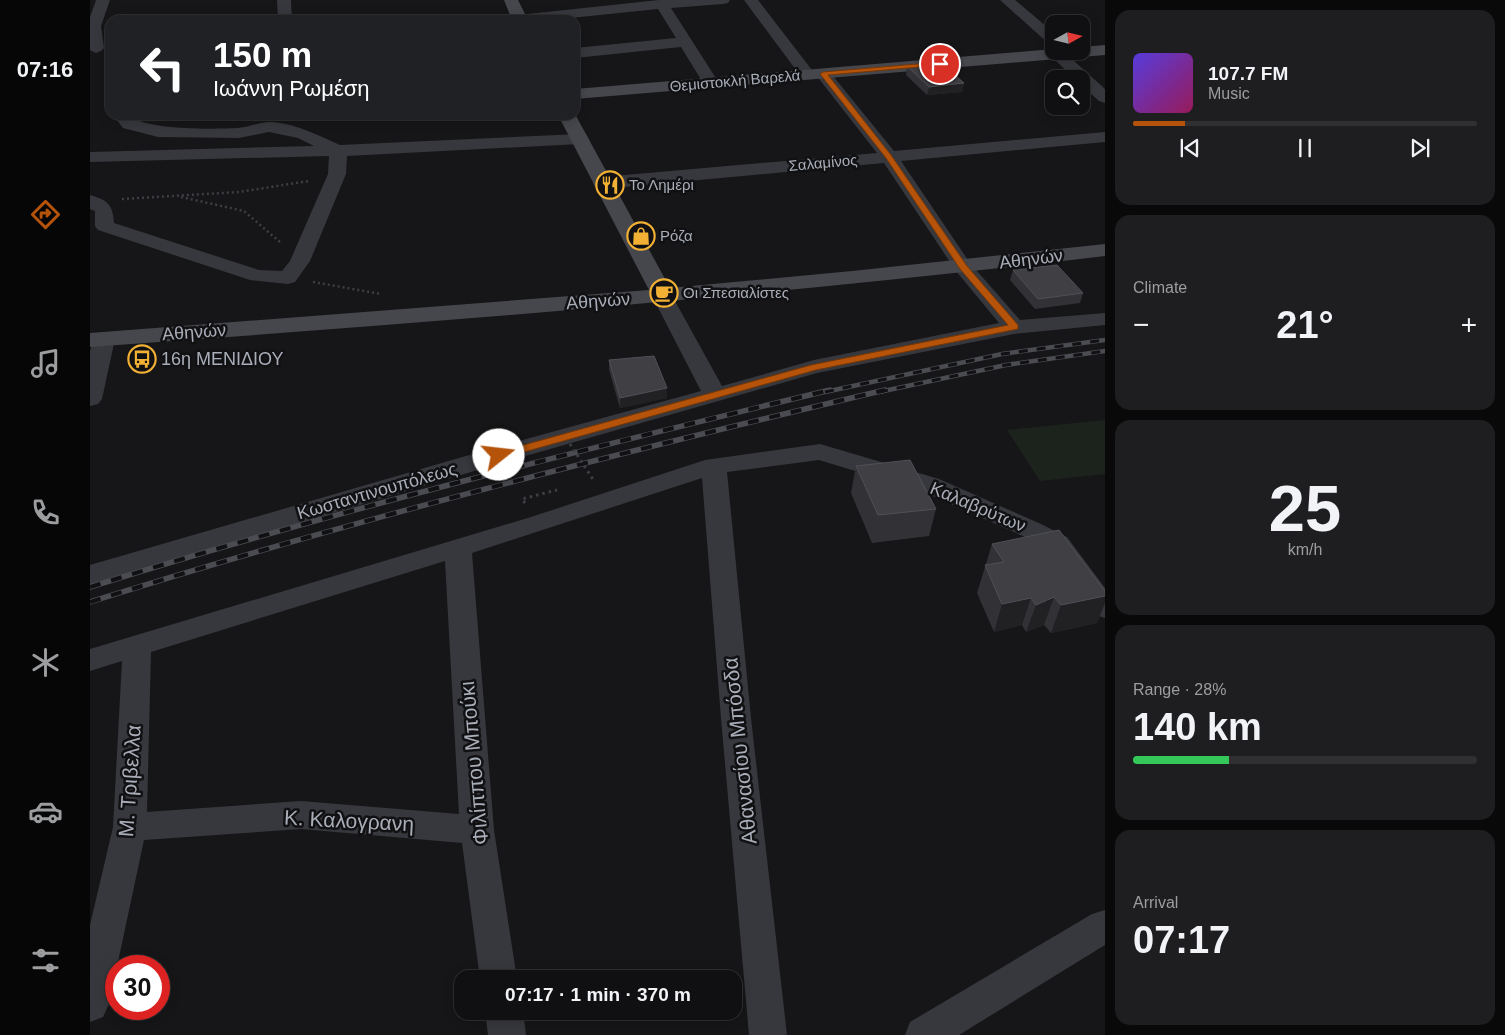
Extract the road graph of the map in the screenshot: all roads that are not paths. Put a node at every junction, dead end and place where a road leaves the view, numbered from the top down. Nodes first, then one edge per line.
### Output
1 (103, 0) edge
2 (284, 0) edge
3 (511, 0) edge
4 (723, 0) edge
5 (751, 0) edge
6 (1007, 0) edge
7 (662, 4) junction
8 (285, 15) edge
9 (515, 15) edge
10 (562, 15) edge
11 (1045, 35) edge
12 (685, 42) junction
13 (99, 48) edge
14 (1090, 50) edge
15 (1105, 50) edge
16 (580, 52) edge
17 (1045, 52) edge
18 (1070, 60) edge
19 (816, 74) junction
20 (711, 83) junction
21 (580, 94) edge
22 (1105, 98) edge
23 (125, 120) edge
24 (570, 120) edge
25 (1105, 137) edge
26 (580, 139) junction
27 (338, 151) junction
28 (889, 156) junction
29 (90, 157) edge
30 (602, 184) junction
31 (91, 202) edge
32 (97, 226) edge
33 (1105, 250) edge
34 (963, 267) junction
35 (662, 296) junction
36 (1105, 319) edge
37 (1014, 327) junction
38 (97, 339) edge
39 (715, 395) junction
40 (90, 399) edge
41 (714, 466) junction
42 (458, 547) junction
43 (90, 575) edge
44 (1105, 608) edge
45 (137, 645) junction
46 (90, 660) edge
47 (130, 828) junction
48 (477, 830) junction
49 (1105, 926) edge
50 (498, 970) edge
51 (90, 1004) edge
52 (505, 1020) edge
53 (507, 1035) edge
54 (768, 1035) edge
55 (924, 1035) edge

1 - 13 street
2 - 8 street
3 - 9 street
4 - 7 street
5 - 19 street
6 - 11 street
7 - 10 street
7 - 12 street
12 - 16 street
12 - 20 street
14 - 15 street, Θεμιστοκλή Βαρελά
17 - 19 street, Θεμιστοκλή Βαρελά
18 - 22 street
19 - 20 street, Θεμιστοκλή Βαρελά
19 - 28 street
20 - 21 street, Θεμιστοκλή Βαρελά
23 - 27 street
24 - 26 street
25 - 28 street, Σαλαμίνος
26 - 27 street
26 - 30 street
27 - 29 street
27 - 32 street
28 - 30 street, Σαλαμίνος
28 - 34 street
30 - 35 street
31 - 32 street
33 - 34 street, Αθηνών
34 - 35 street, Αθηνών
34 - 37 street
35 - 38 street, Αθηνών
35 - 39 street
36 - 37 street, Κωσταντινουπόλεως
37 - 39 street, Κωσταντινουπόλεως
38 - 40 street
39 - 43 street, Κωσταντινουπόλεως
41 - 42 street
41 - 44 street, Καλαβρύτων
41 - 54 street, Αθανασίου Μπόσδα
42 - 45 street
42 - 48 street, Φιλίππου Μπούκι
45 - 46 street
45 - 47 street, Μ. Τριβελλα
47 - 48 street, Κ. Καλογρανη
47 - 51 street, Μ. Τριβελλα
48 - 50 street, Φιλίππου Μπούκι
49 - 55 street
52 - 53 street

